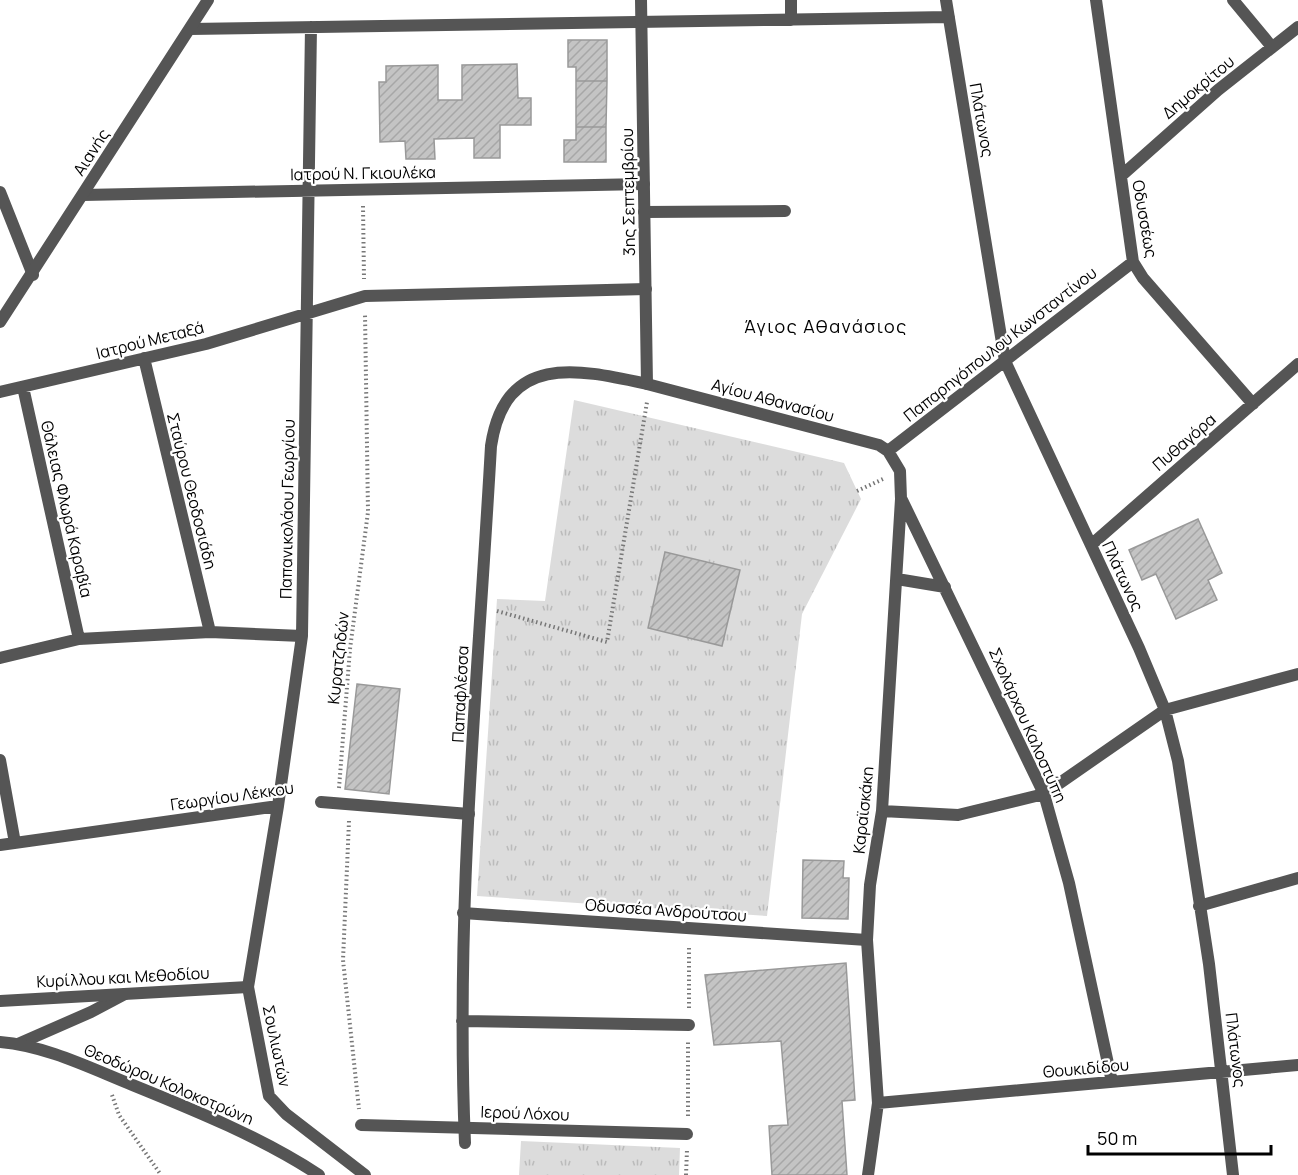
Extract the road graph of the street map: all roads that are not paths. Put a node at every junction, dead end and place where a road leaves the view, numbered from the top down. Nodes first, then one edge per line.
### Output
1 (208, 0) edge
2 (641, 0) edge
3 (791, 0) edge
4 (946, 0) edge
5 (1096, 0) edge
6 (1233, 0) edge
7 (949, 18) junction
8 (791, 20) junction
9 (641, 22) junction
10 (311, 27) junction
11 (1298, 27) edge
12 (190, 29) junction
13 (1272, 47) junction
14 (1121, 176) junction
15 (644, 184) junction
16 (308, 190) junction
17 (0, 192) edge
18 (83, 195) junction
19 (785, 211) dead end
20 (644, 212) junction
21 (1133, 262) junction
22 (33, 275) junction
23 (646, 289) junction
24 (307, 312) junction
25 (0, 322) edge
26 (144, 358) junction
27 (1005, 361) junction
28 (1298, 364) edge
29 (647, 384) junction
30 (22, 387) junction
31 (0, 392) edge
32 (1253, 404) junction
33 (888, 451) junction
34 (901, 499) junction
35 (1091, 545) junction
36 (897, 579) junction
37 (945, 587) junction
38 (210, 632) junction
39 (302, 636) junction
40 (79, 639) junction
41 (0, 658) edge
42 (1298, 674) edge
43 (1165, 710) junction
44 (0, 760) edge
45 (1044, 794) junction
46 (321, 802) dead end
47 (278, 806) junction
48 (882, 811) junction
49 (469, 814) junction
50 (15, 843) junction
51 (0, 845) edge
52 (1298, 878) edge
53 (1199, 906) junction
54 (463, 913) junction
55 (867, 940) junction
56 (248, 987) junction
57 (125, 994) junction
58 (0, 1001) edge
59 (462, 1021) junction
60 (689, 1025) dead end
61 (0, 1042) edge
62 (18, 1044) junction
63 (1298, 1065) edge
64 (1222, 1072) junction
65 (1113, 1082) junction
66 (878, 1103) junction
67 (361, 1125) road end
68 (464, 1128) junction
69 (687, 1134) dead end
70 (465, 1143) dead end
71 (319, 1175) edge
72 (365, 1175) edge
73 (868, 1175) edge
74 (1233, 1175) edge

1 - 12 street, Αιανής
2 - 9 street, 3ης Σεπτεμβρίου
3 - 8 street
4 - 7 street, Πλάτωνος
5 - 14 street, Οδυσσέως
6 - 13 street
7 - 8 street
7 - 27 street, Πλάτωνος
8 - 9 street
9 - 10 street
9 - 15 street, 3ης Σεπτεμβρίου
10 - 12 street
10 - 16 street, Παπανικολάου Γεωργίου
11 - 13 street, Δημοκρίτου
12 - 18 street, Αιανής
13 - 14 street, Δημοκρίτου
14 - 21 street, Οδυσσέως
15 - 16 street, Ιατρού N. Γκιουλέκα
15 - 20 street, 3ης Σεπτεμβρίου
16 - 18 street, Ιατρού N. Γκιουλέκα
16 - 24 street, Παπανικολάου Γεωργίου
17 - 22 street
18 - 22 street, Αιανής
19 - 20 street
20 - 23 street, 3ης Σεπτεμβρίου
21 - 27 street, Παπαρηγόπουλου Κωνσταντίνου
21 - 32 street, Οδυσσέως
22 - 25 street, Αιανής
23 - 24 street, Ιατρού Μεταξά
23 - 29 street, 3ης Σεπτεμβρίου
24 - 26 street, Ιατρού Μεταξά
24 - 39 street, Παπανικολάου Γεωργίου
26 - 30 street, Ιατρού Μεταξά
26 - 38 street, Σταύρου Θεοδοσιάδη
27 - 33 street, Παπαρηγόπουλου Κωνσταντίνου
27 - 35 street, Πλάτωνος
28 - 32 street, Πυθαγόρα
29 - 33 street, Αγίου Αθανασίου
29 - 49 street, Παπαφλέσσα
30 - 31 street, Ιατρού Μεταξά
30 - 40 street, Θάλειας Φλωρά Καραβία
32 - 35 street, Πυθαγόρα
33 - 34 street, Καραϊσκάκη
34 - 36 street, Καραϊσκάκη
34 - 37 street, Σχολάρχου Καλοστύπη
35 - 43 street, Πλάτωνος
36 - 37 street
36 - 48 street, Καραϊσκάκη
37 - 45 street, Σχολάρχου Καλοστύπη
38 - 39 street
38 - 40 street
39 - 47 street, Παπανικολάου Γεωργίου
40 - 41 street
42 - 43 street
43 - 45 street
43 - 53 street, Πλάτωνος
44 - 50 street
45 - 48 street
45 - 65 street, Σχολάρχου Καλοστύπη
46 - 49 street
47 - 50 street, Γεωργίου Λέκκου
47 - 56 street, Παπανικολάου Γεωργίου
48 - 55 street, Καραϊσκάκη
49 - 54 street, Παπαφλέσσα
50 - 51 street, Γεωργίου Λέκκου
52 - 53 street
53 - 64 street, Πλάτωνος
54 - 55 street, Οδυσσέα Ανδρούτσου
54 - 59 street, Παπαφλέσσα
55 - 66 street, Καραϊσκάκη
56 - 57 street, Κυρίλλου και Μεθοδίου
56 - 72 street, Σουλιωτών
57 - 58 street, Κυρίλλου και Μεθοδίου
57 - 62 street
59 - 60 street
59 - 68 street, Παπαφλέσσα
61 - 62 street, Θεοδώρου Κολοκοτρώνη
62 - 71 street, Θεοδώρου Κολοκοτρώνη
63 - 64 street, Θουκιδίδου
64 - 65 street, Θουκιδίδου
64 - 74 street, Πλάτωνος
65 - 66 street, Θουκιδίδου
66 - 73 street, Καραϊσκάκη
67 - 68 street, Ιερού Λόχου
68 - 69 street, Ιερού Λόχου
68 - 70 street, Παπαφλέσσα

